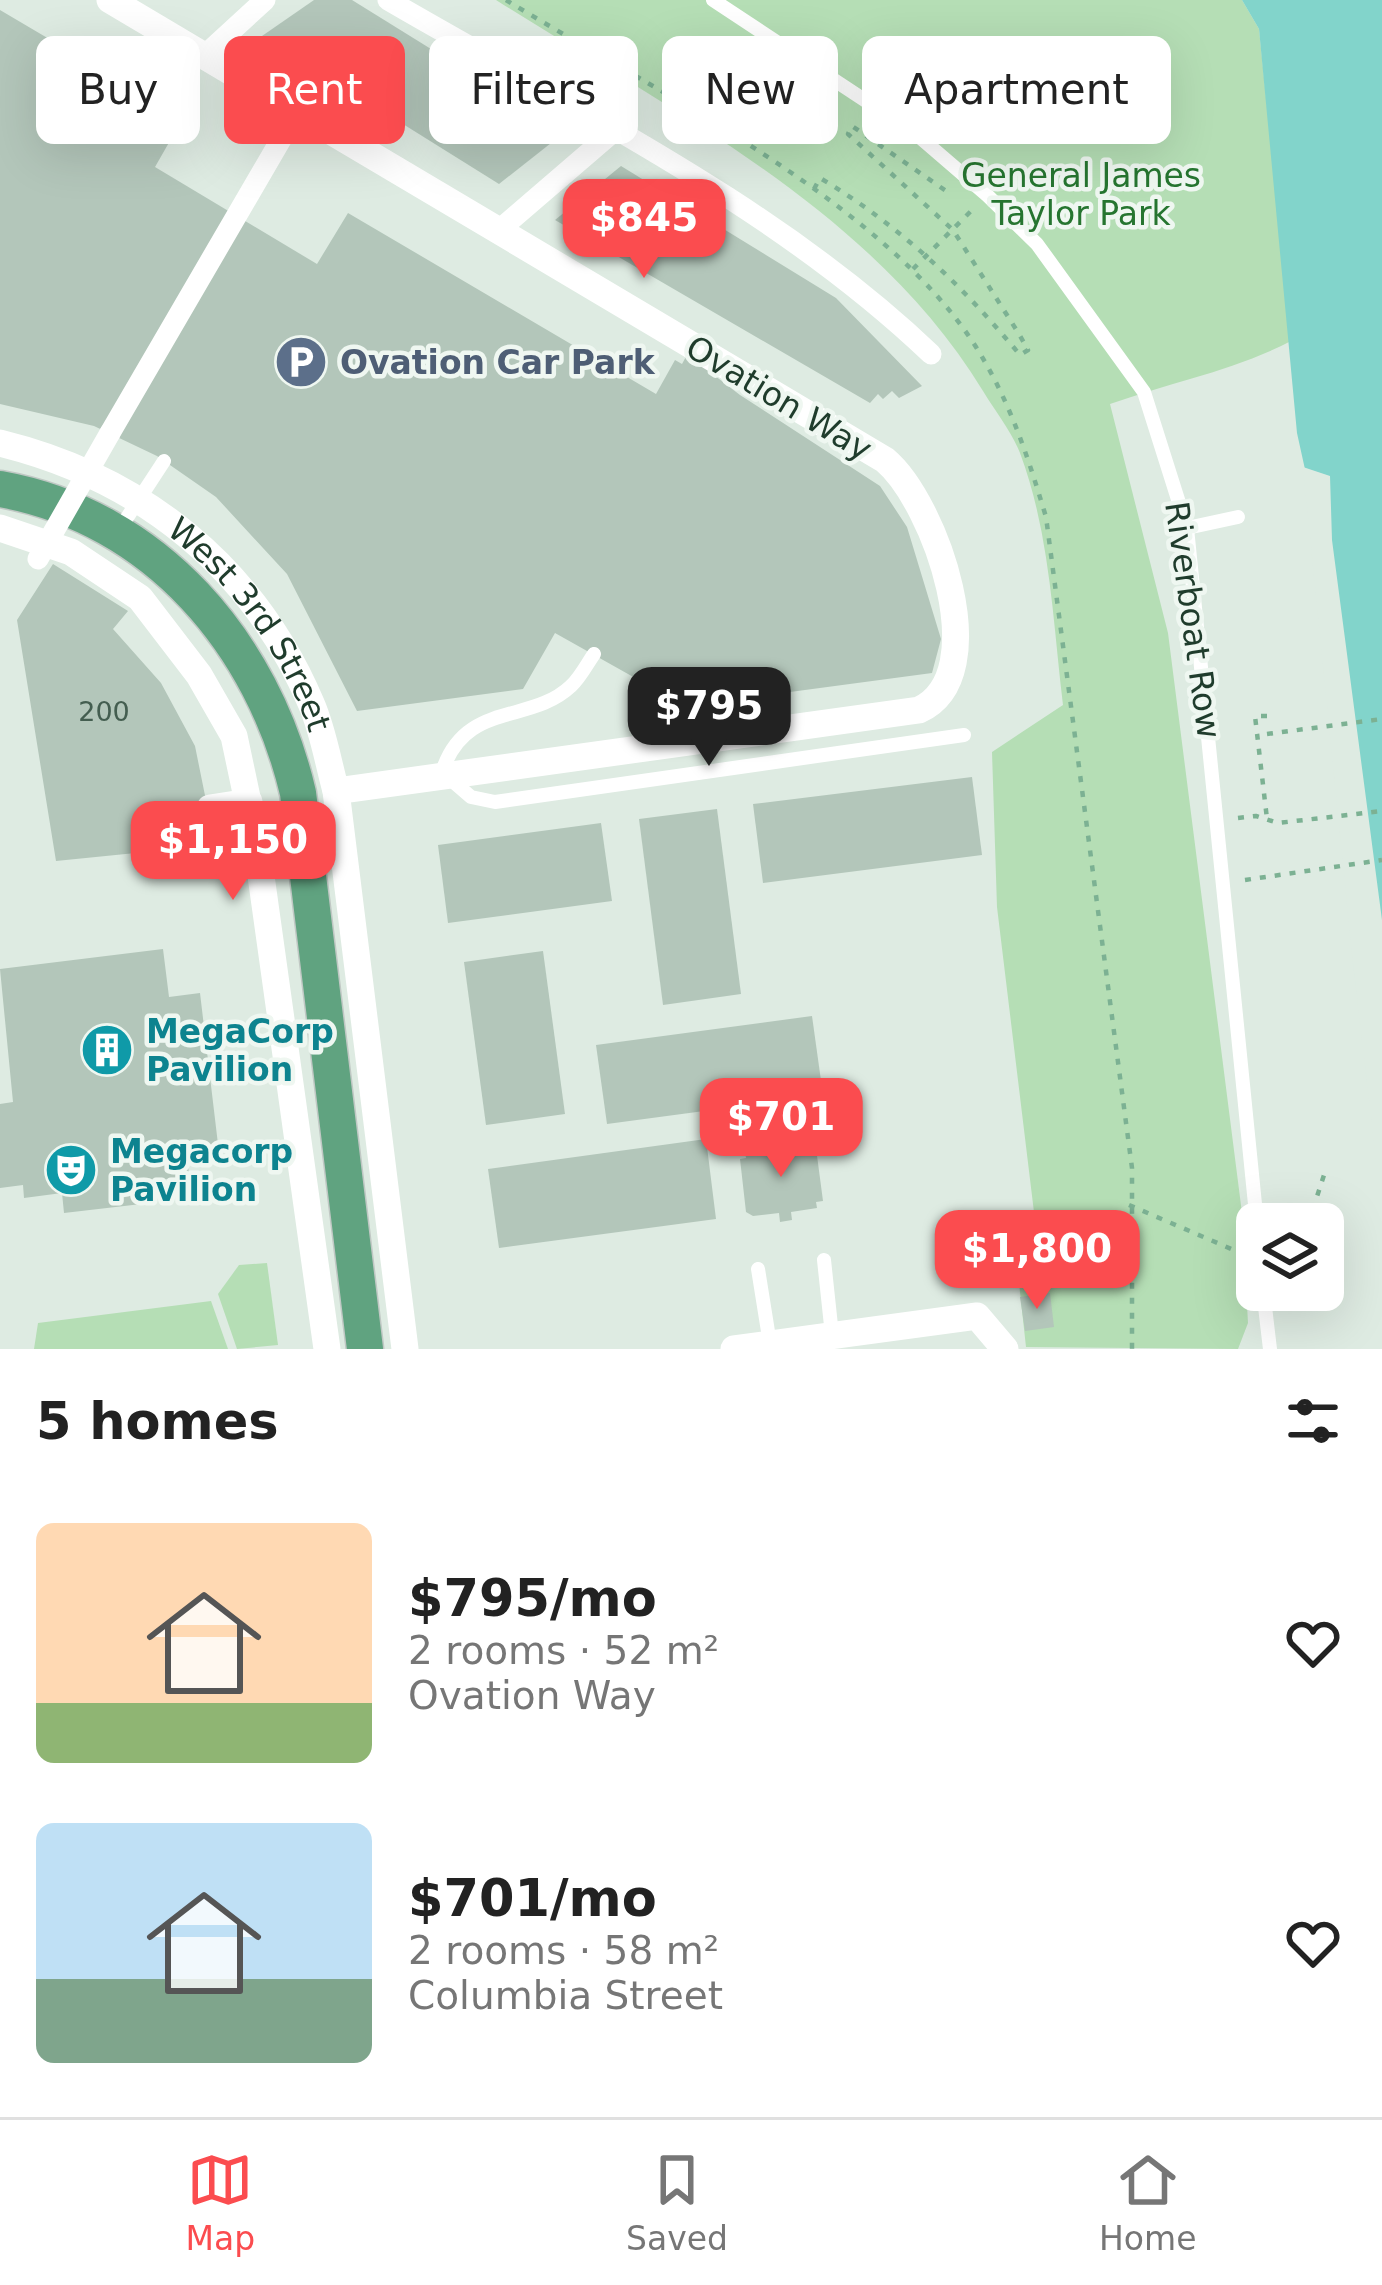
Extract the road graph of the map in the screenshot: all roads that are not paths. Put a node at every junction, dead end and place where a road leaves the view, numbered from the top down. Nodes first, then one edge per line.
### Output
1 (110, 0) edge
2 (266, 0) edge
3 (388, 0) edge
4 (713, 0) edge
5 (450, 36) edge
6 (204, 56) junction
7 (224, 68) edge
8 (278, 144) edge
9 (351, 144) edge
10 (598, 144) edge
11 (635, 144) edge
12 (499, 231) junction
13 (931, 354) dead end
14 (0, 443) edge
15 (164, 461) dead end
16 (0, 488) edge
17 (140, 499) junction
18 (1238, 517) dead end
19 (0, 528) edge
20 (1187, 528) junction
21 (117, 533) junction
22 (38, 559) dead end
23 (594, 654) dead end
24 (964, 735) dead end
25 (442, 772) junction
26 (336, 791) junction
27 (249, 802) junction
28 (210, 808) dead end
29 (1255, 1203) edge
30 (824, 1260) dead end
31 (758, 1269) dead end
32 (1265, 1311) edge
33 (832, 1335) junction
34 (874, 1340) edge
35 (770, 1344) junction
36 (327, 1349) edge
37 (365, 1349) edge
38 (405, 1349) edge
39 (734, 1349) edge
40 (1005, 1349) edge
41 (1270, 1349) edge

1 - 6 street, Ovation Way
2 - 6 street
3 - 5 street
4 - 20 lane, Riverboat Row
6 - 7 street, Ovation Way
8 - 22 street, bridge
9 - 12 street, Ovation Way
10 - 12 street
11 - 13 street
12 - 25 street, Ovation Way
14 - 17 street, West 3rd Street
15 - 17 lane
16 - 21 main road, West 3rd Street
17 - 21 lane
17 - 26 street, West 3rd Street
18 - 20 lane
19 - 27 street, West 3rd Street
20 - 29 lane, Riverboat Row
21 - 37 main road, West 3rd Street
23 - 25 lane
24 - 25 lane
25 - 26 street, Ovation Way
26 - 38 street, West 3rd Street
27 - 28 street
27 - 36 street, West 3rd Street
30 - 33 lane
31 - 35 lane
32 - 41 lane
33 - 34 street
33 - 35 street
34 - 40 street
35 - 39 street

